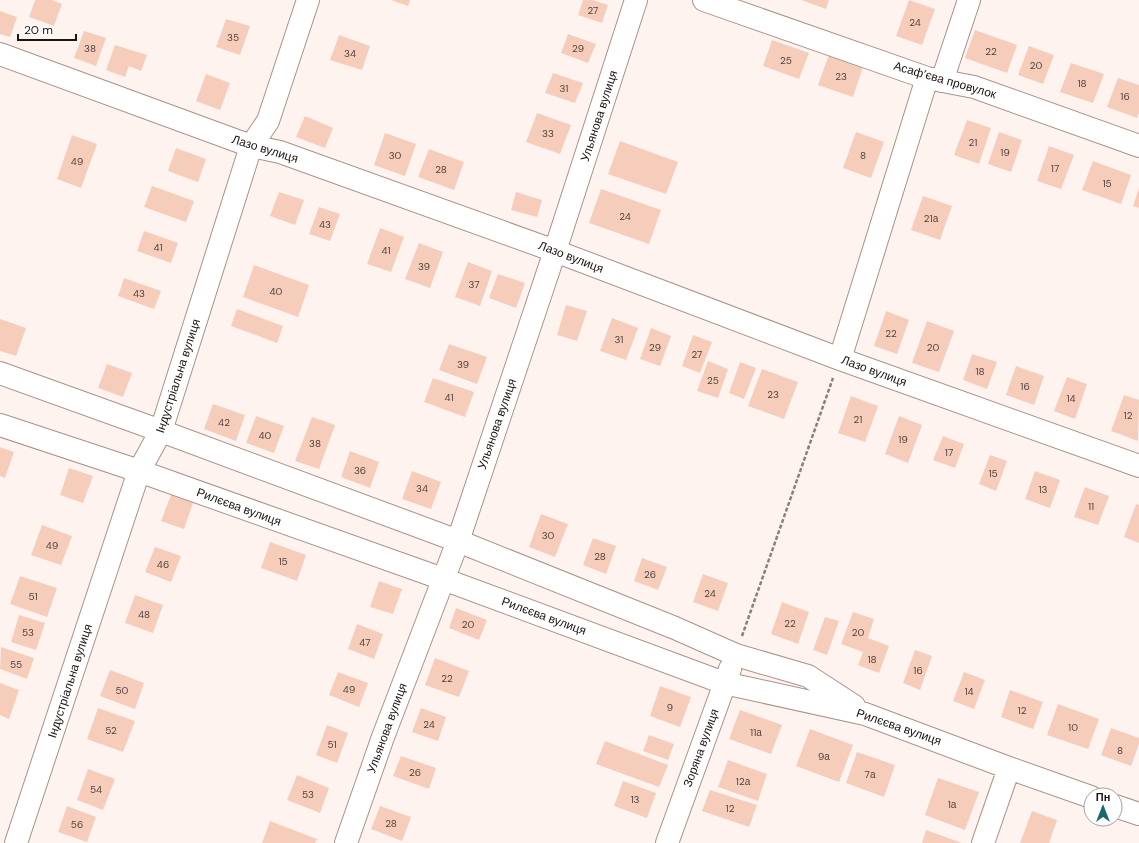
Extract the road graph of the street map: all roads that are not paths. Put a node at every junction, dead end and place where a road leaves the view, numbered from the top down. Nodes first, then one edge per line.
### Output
1 (308, 0) edge
2 (636, 0) edge
3 (704, 0) edge
4 (969, 0) edge
5 (0, 54) edge
6 (934, 79) junction
7 (251, 146) junction
8 (1139, 146) edge
9 (555, 251) junction
10 (840, 359) junction
11 (0, 373) edge
12 (0, 425) edge
13 (161, 431) junction
14 (1139, 466) edge
15 (139, 471) junction
16 (458, 541) junction
17 (443, 579) junction
18 (736, 654) junction
19 (724, 682) junction
20 (865, 714) junction
21 (1009, 768) junction
22 (1083, 794) edge
23 (1123, 809) edge
24 (1139, 814) edge
25 (16, 843) edge
26 (346, 843) edge
27 (667, 843) edge
28 (983, 843) edge

1 - 7 street, Індустріальна вулиця
2 - 9 street, Ульянова вулиця
3 - 6 street, Асаф’єва провулок
4 - 6 street
5 - 7 street, Лазо вулиця
6 - 8 street, Асаф’єва провулок
6 - 10 street
7 - 9 street, Лазо вулиця
7 - 13 street, Індустріальна вулиця
9 - 10 street, Лазо вулиця
9 - 16 street, Ульянова вулиця
10 - 14 street, Лазо вулиця
11 - 13 street
12 - 15 street, Рилєєва вулиця
13 - 15 street, Індустріальна вулиця
13 - 16 street
15 - 17 street, Рилєєва вулиця
15 - 25 street, Індустріальна вулиця
16 - 17 street, Ульянова вулиця
16 - 18 street
17 - 19 street, Рилєєва вулиця
17 - 26 street, Ульянова вулиця
18 - 19 street, Зоряна вулиця
18 - 20 street
19 - 20 street, Рилєєва вулиця
19 - 27 street, Зоряна вулиця
20 - 21 street, Рилєєва вулиця
21 - 22 street, Рилєєва вулиця
21 - 28 street
23 - 24 street

